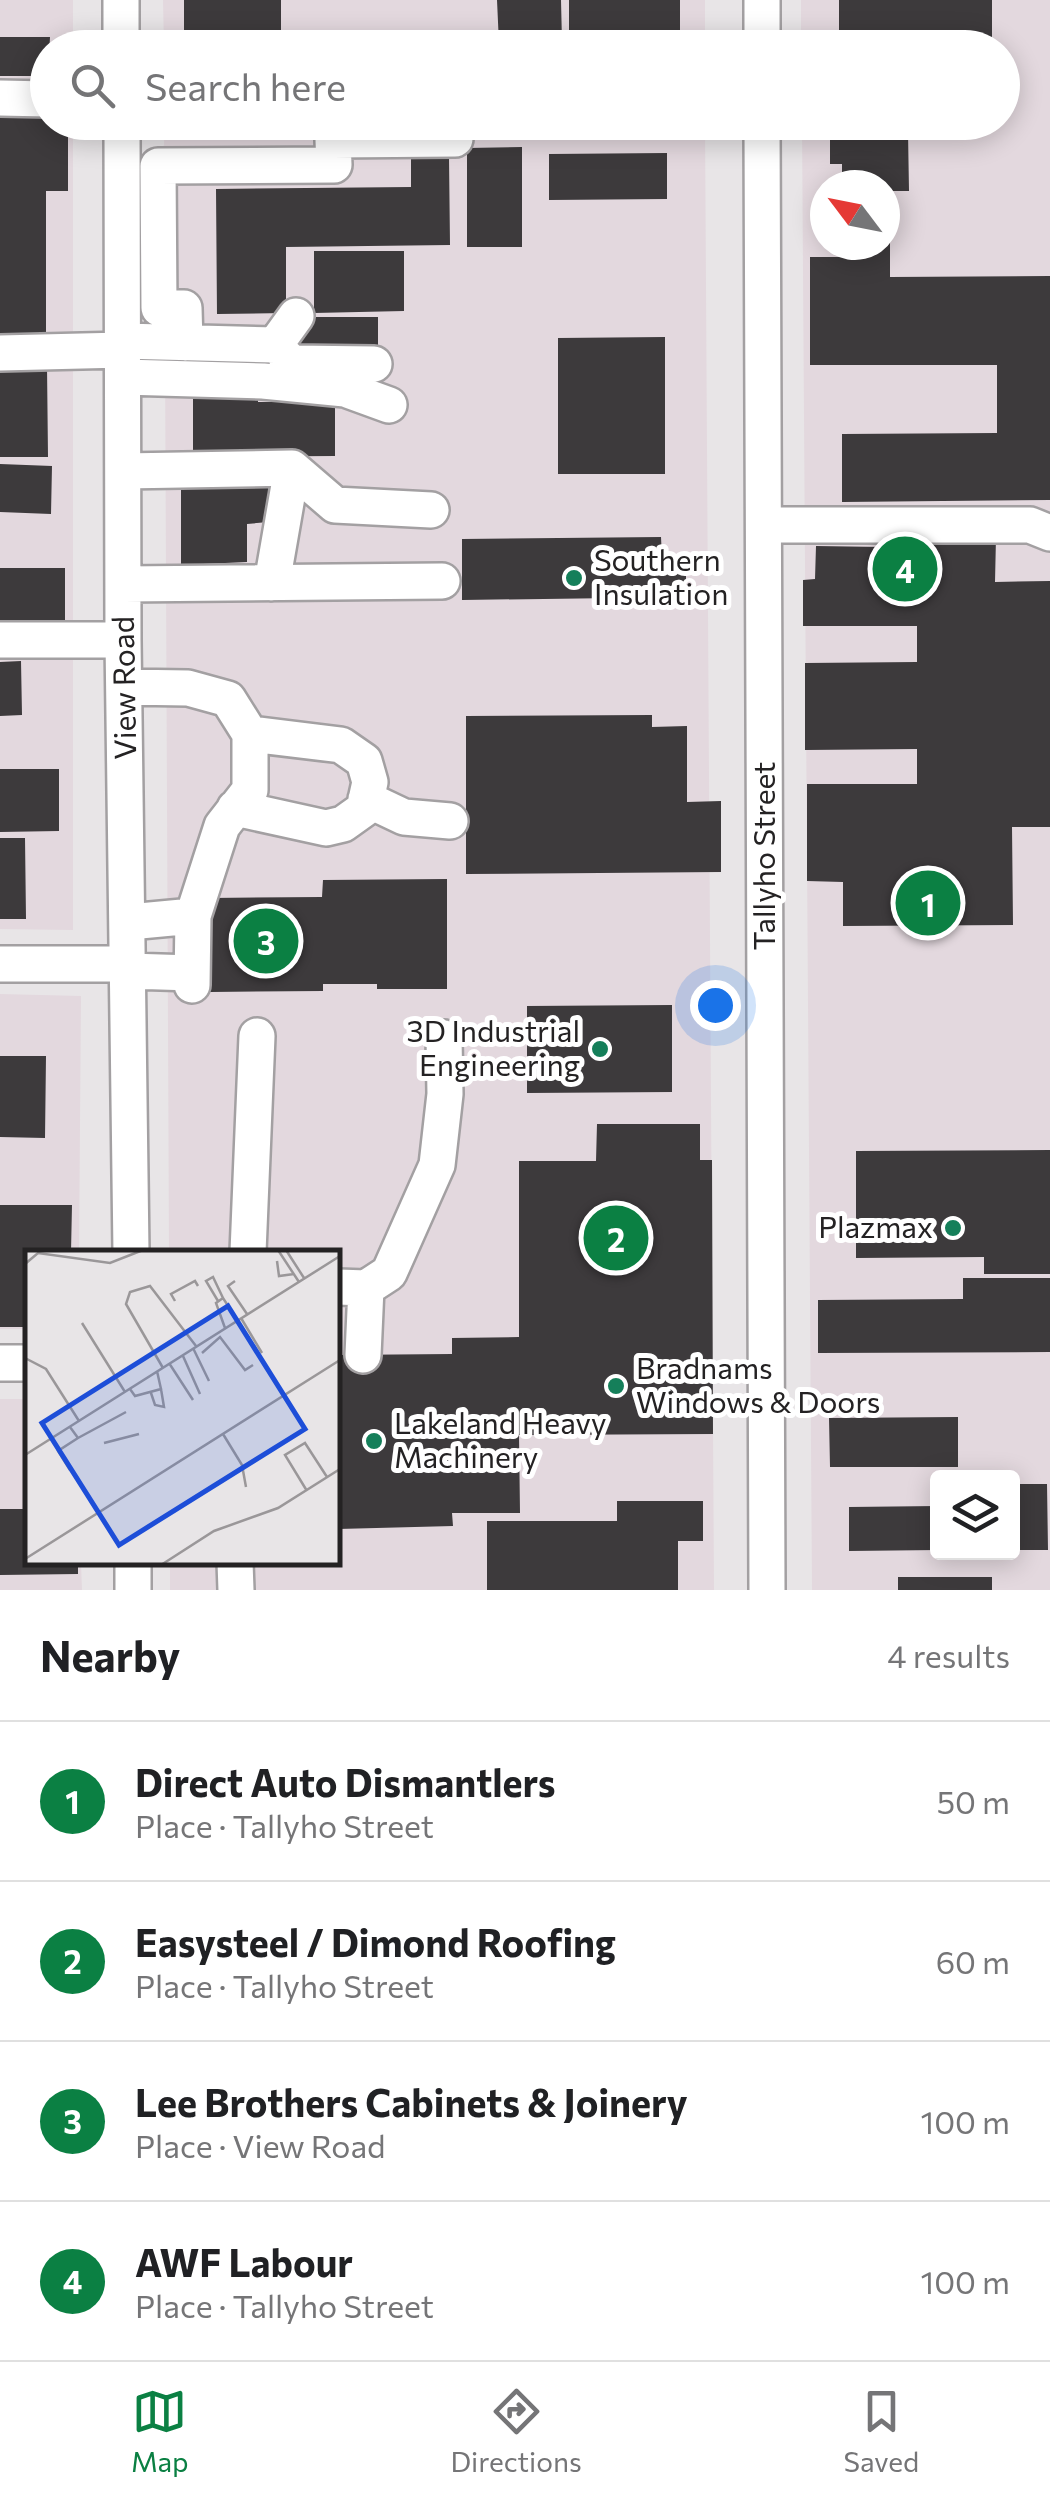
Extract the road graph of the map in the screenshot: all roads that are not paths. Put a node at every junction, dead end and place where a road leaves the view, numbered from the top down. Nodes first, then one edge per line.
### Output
1 (121, 0) edge
2 (762, 0) edge
3 (122, 30) edge
4 (762, 30) edge
5 (0, 98) edge
6 (30, 99) edge
7 (122, 140) edge
8 (334, 140) edge
9 (334, 140) edge
10 (455, 140) edge
11 (762, 140) edge
12 (158, 166) junction
13 (122, 168) junction
14 (296, 316) dead end
15 (185, 343) junction
16 (275, 346) junction
17 (0, 352) edge
18 (123, 356) junction
19 (374, 364) dead end
20 (389, 405) dead end
21 (292, 468) junction
22 (123, 471) junction
23 (431, 510) dead end
24 (764, 525) junction
25 (1050, 533) edge
26 (442, 581) dead end
27 (272, 583) junction
28 (124, 584) junction
29 (0, 640) edge
30 (124, 640) junction
31 (124, 687) junction
32 (250, 734) junction
33 (366, 799) junction
34 (236, 808) junction
35 (450, 820) dead end
36 (193, 916) junction
37 (128, 922) junction
38 (0, 964) edge
39 (129, 968) junction
40 (257, 1036) dead end
41 (444, 1038) dead end
42 (132, 1250) edge
43 (248, 1250) edge
44 (352, 1288) edge
45 (364, 1355) dead end
46 (235, 1565) edge
47 (236, 1590) edge
48 (768, 1590) edge

1 - 3 street
2 - 4 street
5 - 6 street
7 - 13 street, View Road
8 - 12 street
9 - 10 street
11 - 24 street, Tallyho Street
12 - 13 street
12 - 15 street
13 - 18 street, View Road
14 - 16 street
15 - 16 street
15 - 18 street
16 - 19 street
17 - 18 street
18 - 20 street
18 - 22 street, View Road
21 - 22 street
21 - 23 street
21 - 27 street
22 - 28 street, View Road
24 - 25 street
24 - 48 street, Tallyho Street
26 - 27 street
27 - 28 street
28 - 30 street, View Road
29 - 30 street
30 - 31 street, View Road
31 - 32 street
31 - 37 street, View Road
32 - 33 street
32 - 34 street
33 - 34 street
33 - 35 street
34 - 36 street
36 - 37 street
36 - 39 street
37 - 39 street, View Road
38 - 39 street
39 - 42 street, View Road
40 - 43 street
41 - 44 street
44 - 45 street
46 - 47 street

